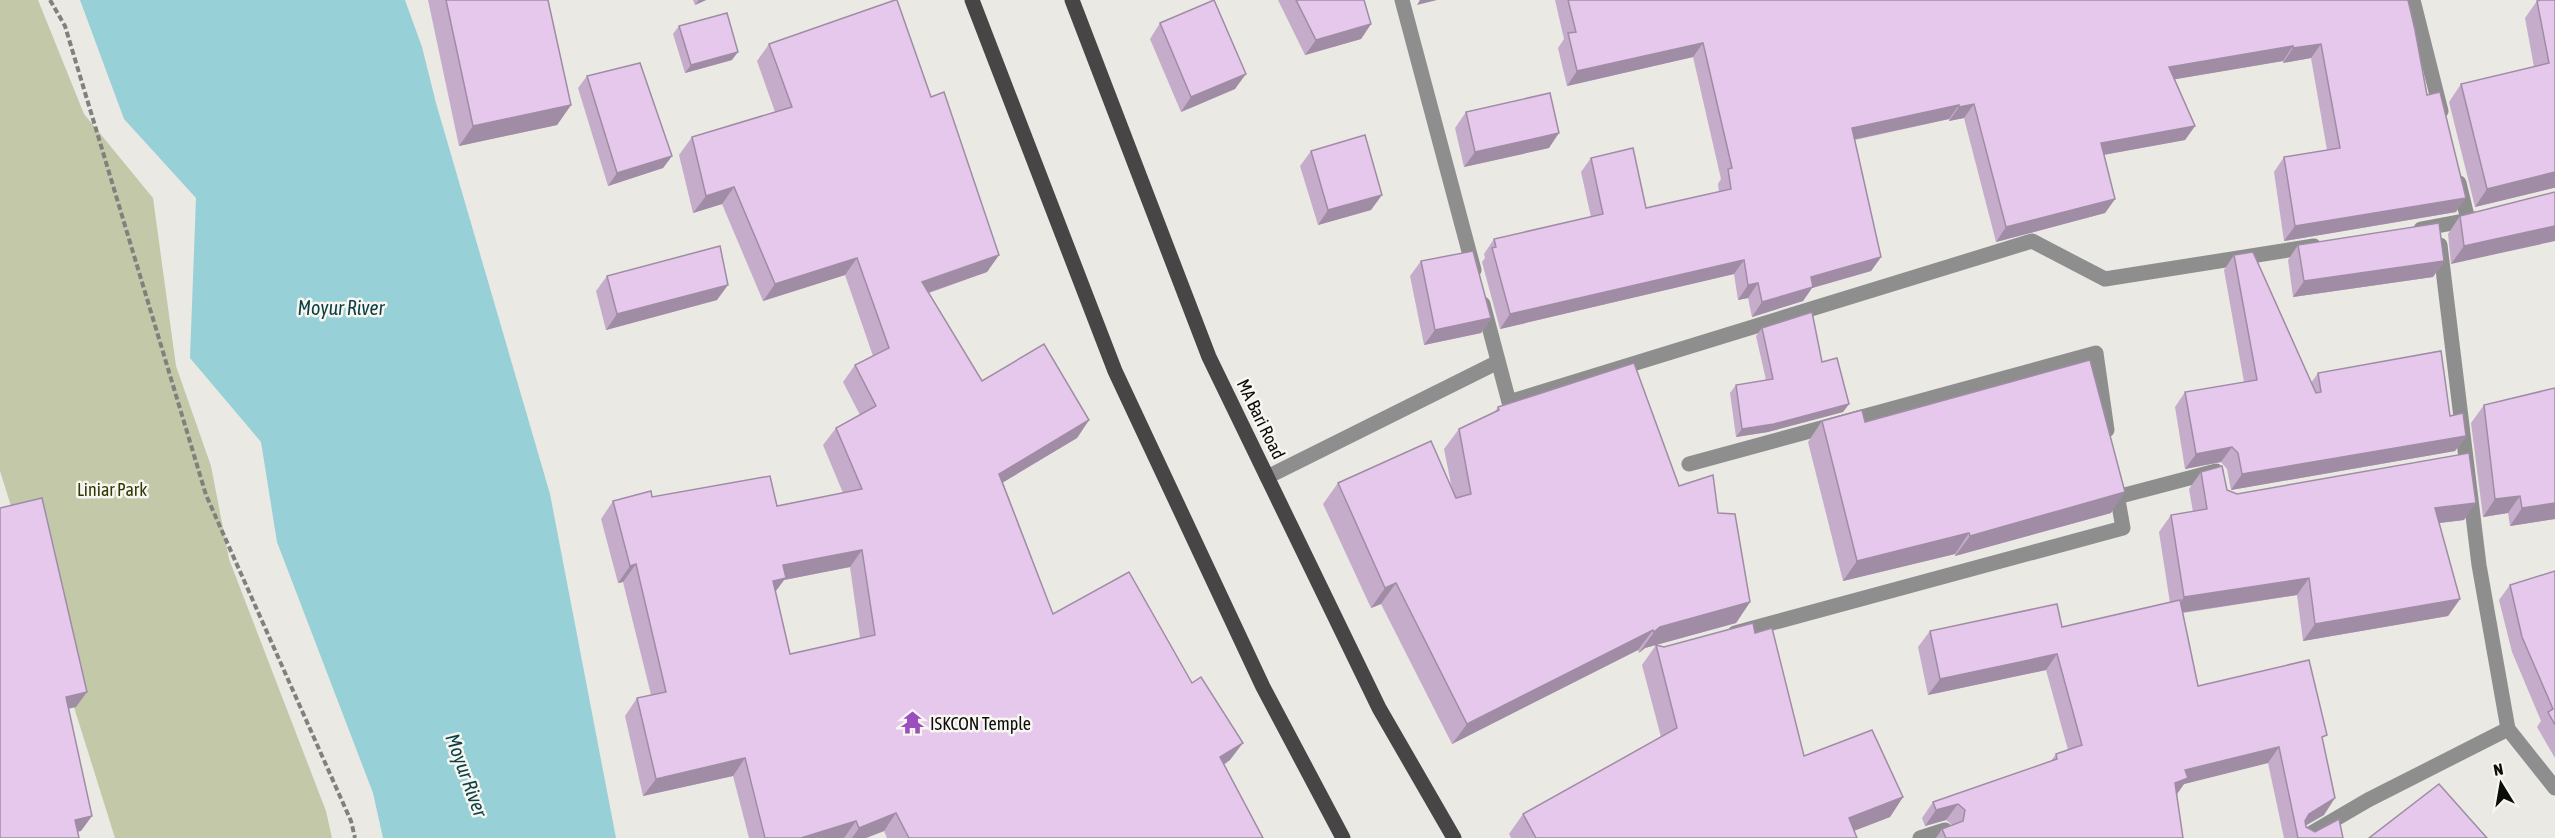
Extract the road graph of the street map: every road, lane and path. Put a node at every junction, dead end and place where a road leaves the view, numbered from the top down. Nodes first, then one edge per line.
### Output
1 (50, 0) edge
2 (972, 0) edge
3 (1072, 0) edge
4 (1402, 0) edge
5 (2413, 0) edge
6 (2445, 127) edge
7 (2456, 174) edge
8 (2490, 214) edge
9 (2468, 220) junction
10 (2437, 227) junction
11 (2403, 232) edge
12 (2334, 243) edge
13 (1498, 362) junction
14 (2109, 442) edge
15 (1689, 464) dead end
16 (2112, 464) edge
17 (1267, 477) junction
18 (2220, 481) edge
19 (2117, 497) junction
20 (1718, 638) edge
21 (2508, 729) junction
22 (2555, 788) edge
23 (1945, 830) edge
24 (355, 838) edge
25 (1342, 838) edge
26 (1454, 838) edge
27 (1920, 838) edge
28 (2303, 838) edge

1 - 24 path
2 - 25 main road
3 - 17 main road, MA Bari Road
4 - 13 street
5 - 6 street
7 - 9 street
8 - 9 street
9 - 10 street
10 - 11 street
10 - 21 street
12 - 13 street
13 - 17 street
14 - 15 street
16 - 19 street
17 - 26 main road, MA Bari Road
18 - 19 street
19 - 20 street
21 - 22 street
21 - 28 street
23 - 27 street

